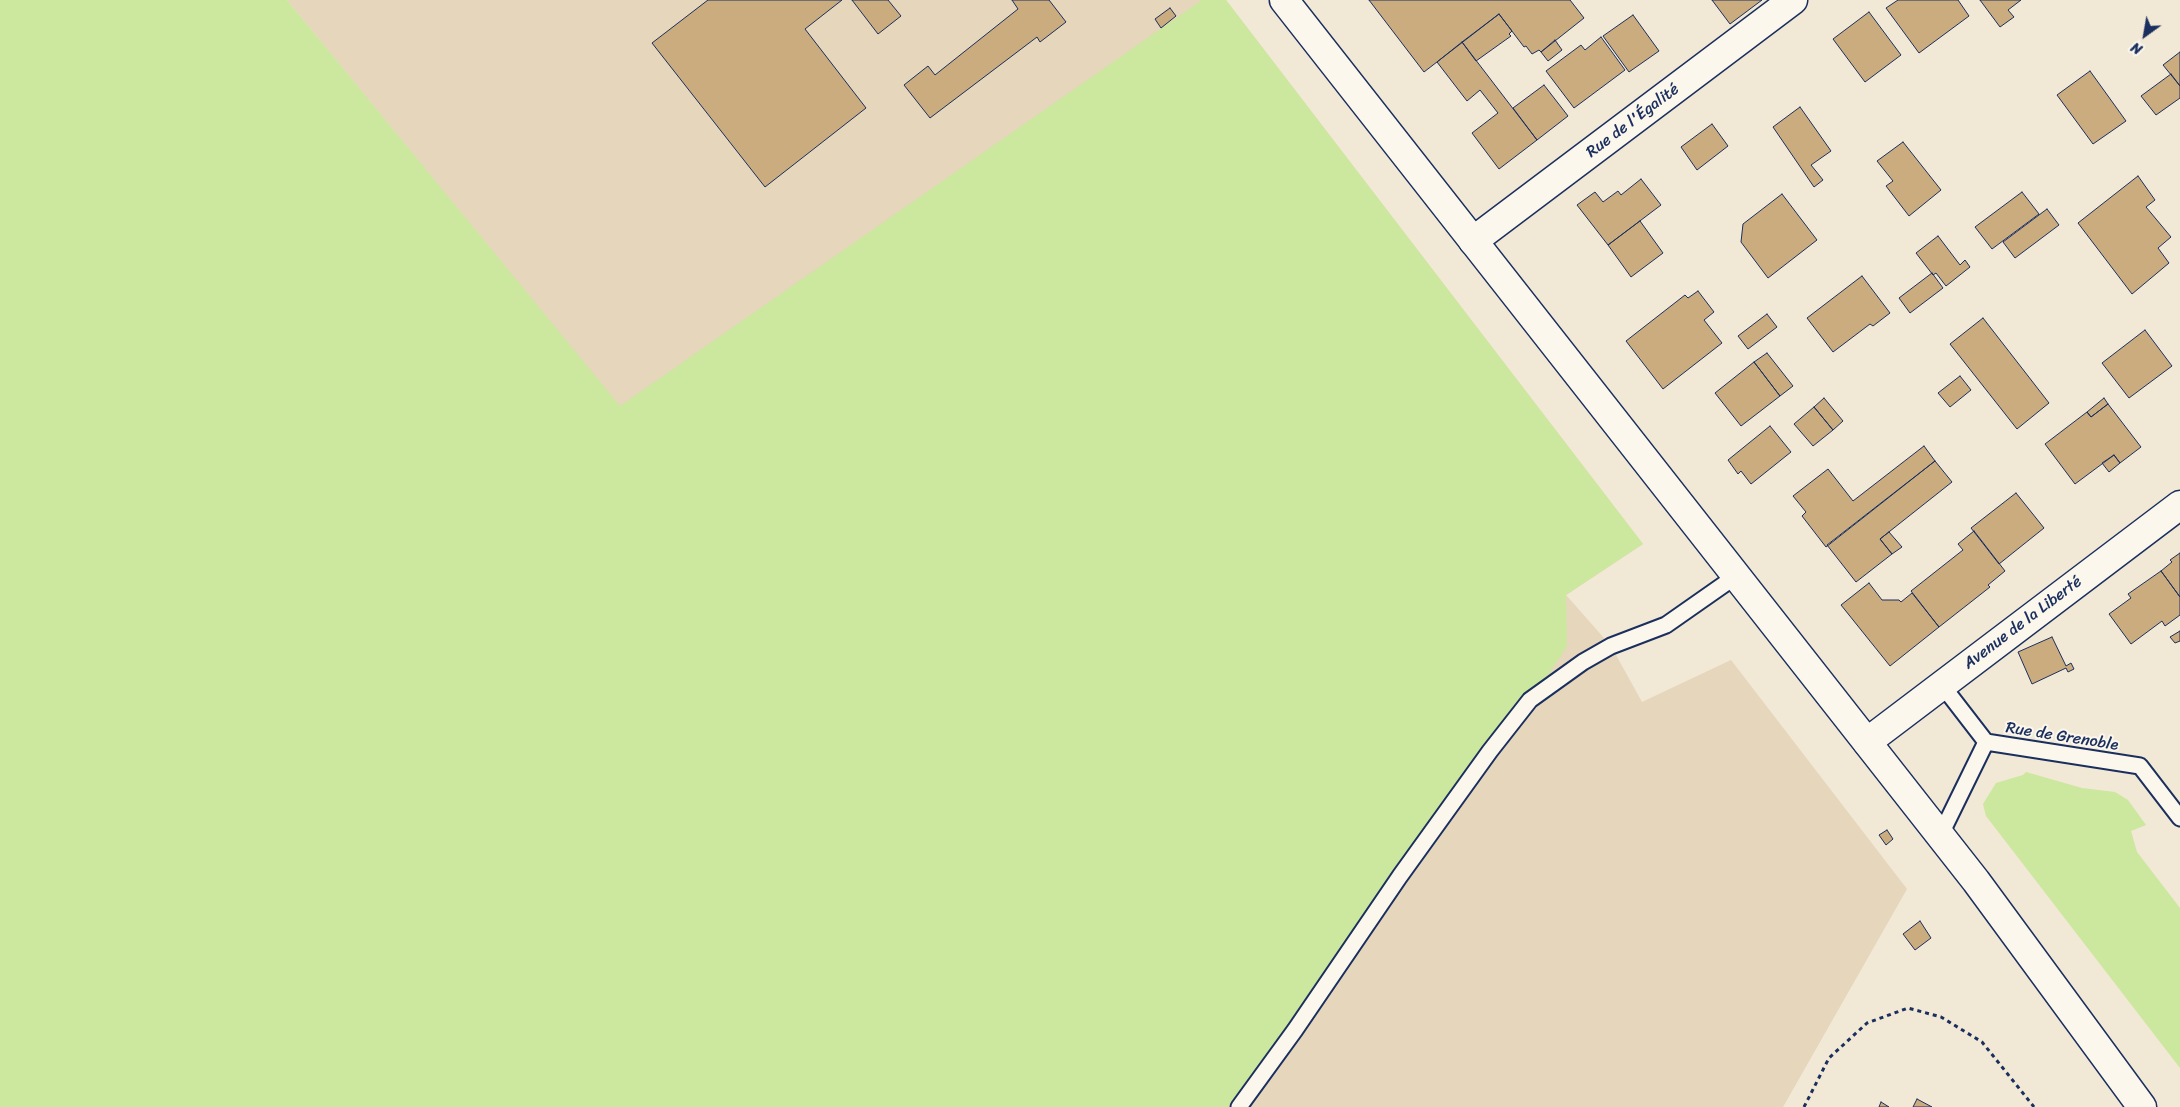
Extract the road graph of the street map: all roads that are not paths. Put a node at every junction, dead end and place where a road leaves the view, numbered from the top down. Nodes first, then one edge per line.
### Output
1 (1284, 0) edge
2 (1793, 0) edge
3 (1473, 241) junction
4 (2180, 505) edge
5 (1736, 576) junction
6 (1942, 685) junction
7 (1867, 742) junction
8 (1986, 742) junction
9 (2180, 818) edge
10 (1940, 836) junction
11 (1240, 1107) edge
12 (2142, 1107) edge

1 - 3 main road
2 - 3 main road, Rue de l'Égalité
3 - 5 main road
4 - 6 main road, Avenue de la Liberté
5 - 7 main road
5 - 11 lane
6 - 7 main road, Avenue de la Liberté
6 - 8 lane, Rue de Grenoble
7 - 10 main road
8 - 9 lane, Rue de Grenoble
8 - 10 lane
10 - 12 main road

